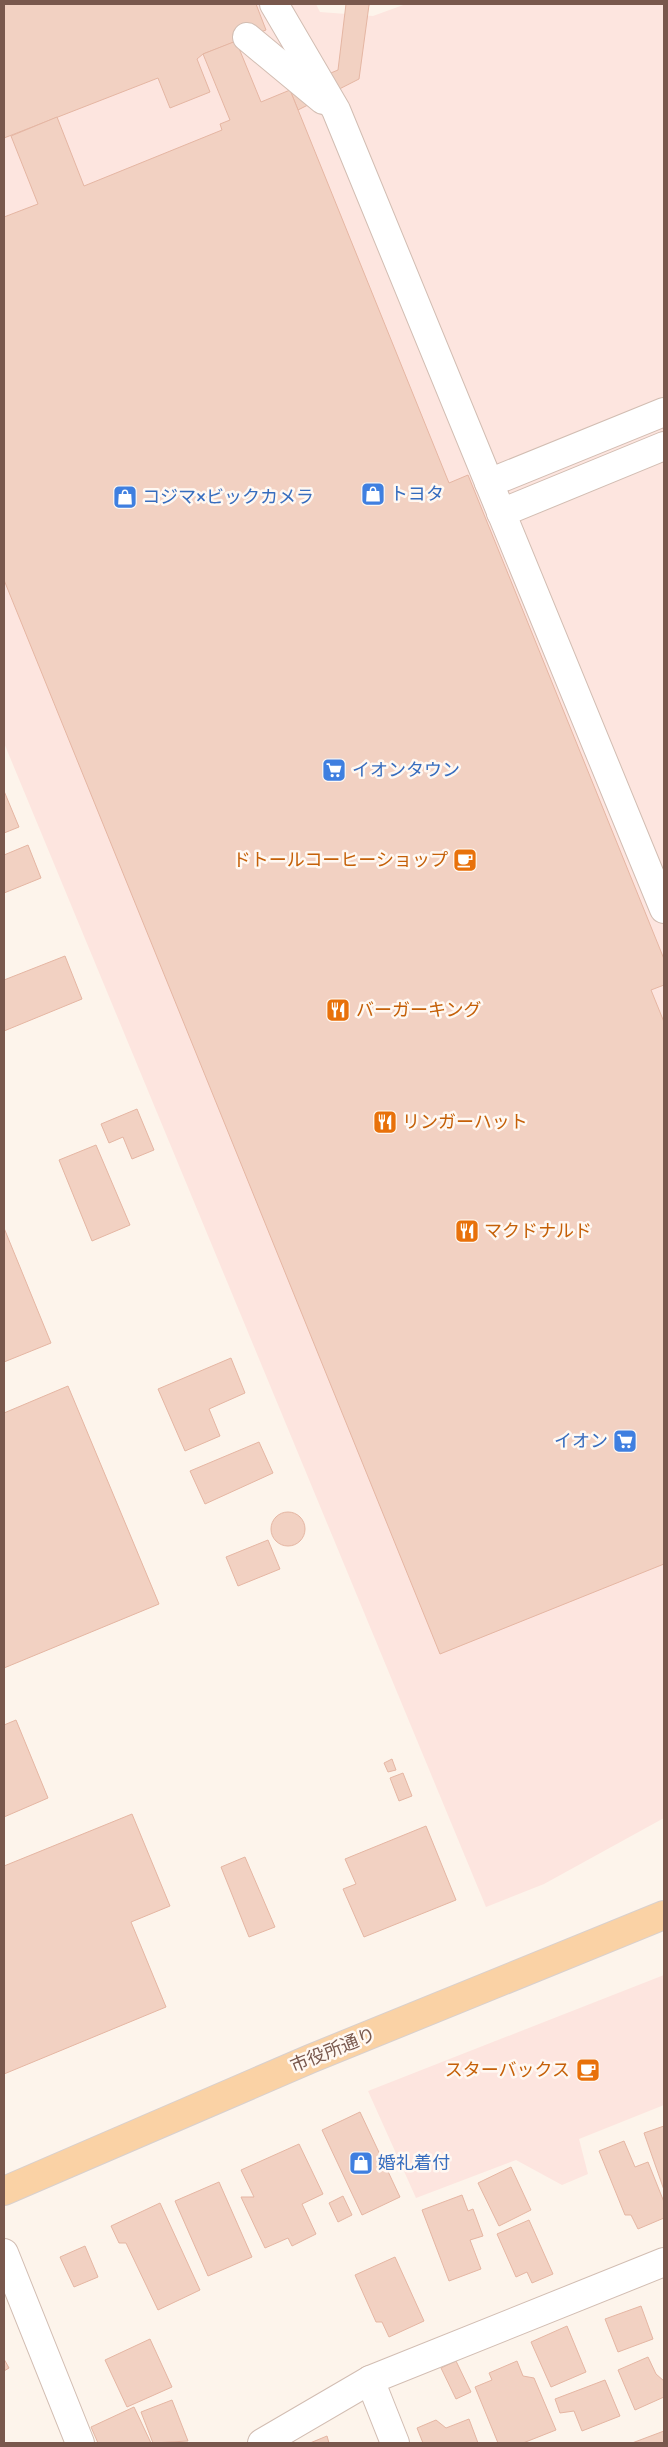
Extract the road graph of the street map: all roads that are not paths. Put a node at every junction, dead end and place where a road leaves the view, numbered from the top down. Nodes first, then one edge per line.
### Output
1 (274, 4) edge
2 (247, 37) dead end
3 (336, 110) junction
4 (664, 412) edge
5 (664, 446) edge
6 (489, 484) junction
7 (501, 513) junction
8 (664, 909) edge
9 (664, 1915) edge
10 (4, 2191) edge
11 (4, 2253) edge
12 (663, 2265) edge
13 (370, 2380) junction
14 (80, 2443) edge
15 (262, 2443) edge
16 (395, 2443) edge

1 - 3 street
2 - 3 street
3 - 6 street
4 - 6 street
5 - 7 street
6 - 7 street
7 - 8 street
9 - 10 main road, 市役所通り
11 - 14 street
12 - 13 street
13 - 15 street
13 - 16 street

